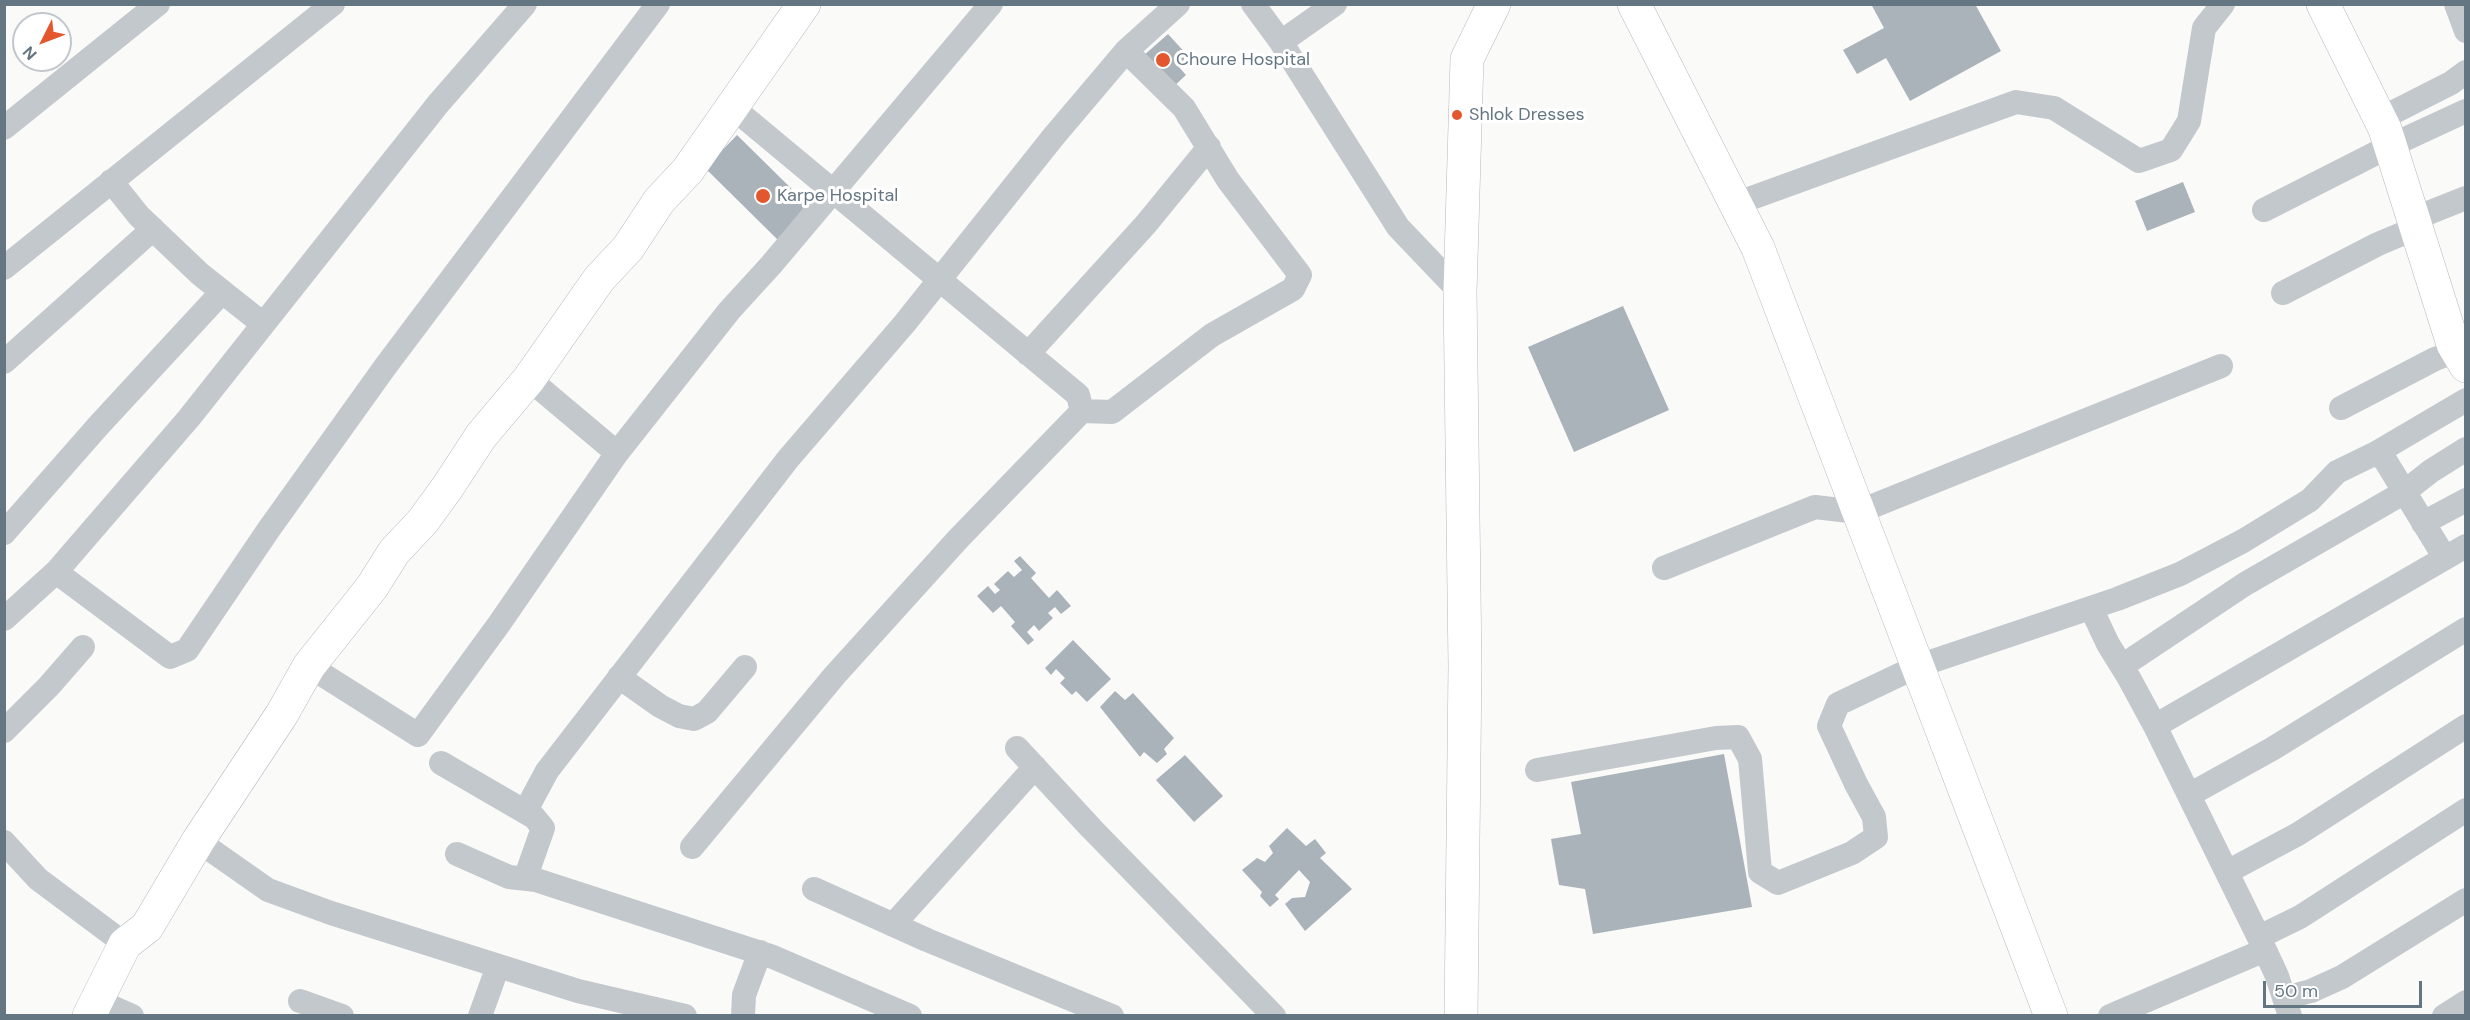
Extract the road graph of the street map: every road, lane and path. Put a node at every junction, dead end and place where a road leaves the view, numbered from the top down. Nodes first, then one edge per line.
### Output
1 (158, 4) edge
2 (333, 4) edge
3 (525, 4) edge
4 (658, 4) edge
5 (804, 4) edge
6 (991, 4) edge
7 (1178, 4) edge
8 (1253, 4) edge
9 (1335, 4) edge
10 (1494, 4) edge
11 (1634, 4) edge
12 (2223, 4) edge
13 (2323, 4) edge
14 (2456, 4) edge
15 (2466, 31) edge
16 (1281, 42) junction
17 (1126, 51) junction
18 (2466, 72) edge
19 (732, 107) junction
20 (2466, 111) edge
21 (4, 128) edge
22 (2385, 133) junction
23 (1209, 147) junction
24 (111, 181) junction
25 (834, 192) junction
26 (2466, 198) edge
27 (1735, 204) junction
28 (2264, 210) dead end
29 (2415, 224) junction
30 (153, 229) junction
31 (4, 268) edge
32 (940, 279) junction
33 (222, 292) junction
34 (1460, 292) junction
35 (2283, 293) dead end
36 (263, 324) junction
37 (2460, 344) edge
38 (1028, 354) junction
39 (4, 362) edge
40 (2221, 366) dead end
41 (528, 379) junction
42 (2466, 400) edge
43 (2341, 408) dead end
44 (1082, 411) junction
45 (2466, 449) edge
46 (617, 453) junction
47 (2376, 453) junction
48 (2403, 493) junction
49 (2466, 500) edge
50 (1858, 512) junction
51 (2423, 523) junction
52 (4, 532) edge
53 (2455, 552) edge
54 (1664, 568) dead end
55 (56, 572) junction
56 (2091, 608) junction
57 (4, 619) edge
58 (2466, 629) edge
59 (83, 647) dead end
60 (309, 666) junction
61 (1917, 666) junction
62 (2122, 666) junction
63 (745, 667) dead end
64 (619, 677) junction
65 (2155, 726) junction
66 (2466, 726) edge
67 (4, 730) edge
68 (1017, 748) dead end
69 (441, 763) dead end
70 (1035, 767) junction
71 (1537, 770) dead end
72 (2189, 795) junction
73 (2466, 810) edge
74 (525, 812) junction
75 (198, 841) junction
76 (692, 847) dead end
77 (7, 849) edge
78 (457, 854) dead end
79 (2227, 872) junction
80 (525, 879) junction
81 (814, 889) dead end
82 (2466, 900) edge
83 (893, 925) junction
84 (2262, 943) junction
85 (125, 944) junction
86 (760, 952) junction
87 (498, 966) junction
88 (300, 1001) dead end
89 (2466, 1002) edge
90 (2287, 1007) edge
91 (94, 1008) edge
92 (132, 1016) edge
93 (342, 1016) edge
94 (480, 1016) edge
95 (685, 1016) edge
96 (743, 1016) edge
97 (910, 1016) edge
98 (1112, 1016) edge
99 (1274, 1016) edge
100 (1461, 1016) edge
101 (2051, 1016) edge
102 (2110, 1016) edge
103 (2444, 1016) edge

1 - 21 street
2 - 24 street
3 - 36 street
4 - 55 street
5 - 19 main road
6 - 25 street
7 - 17 street
8 - 16 street
9 - 16 street
10 - 34 main road
11 - 27 main road
12 - 27 street
13 - 22 main road
14 - 15 street
16 - 34 street
17 - 23 street
17 - 32 street
18 - 22 street
19 - 25 street
19 - 41 main road
20 - 22 street
22 - 28 street
22 - 29 main road
23 - 38 street
23 - 44 street
24 - 30 street
24 - 31 street
25 - 32 street
25 - 46 street
26 - 29 street
27 - 50 main road
29 - 35 street
29 - 37 main road
30 - 33 street
30 - 39 street
32 - 38 street
32 - 64 street
33 - 36 street
33 - 52 street
34 - 100 main road
36 - 55 street
37 - 43 street
38 - 44 street
40 - 50 street
41 - 46 street
41 - 60 main road
42 - 47 street
44 - 76 street
45 - 48 street
46 - 60 street
47 - 48 street
47 - 56 street
48 - 51 street
48 - 62 street
49 - 51 street
50 - 54 street
50 - 61 main road
51 - 53 street
53 - 65 street
55 - 57 street
56 - 61 street
56 - 62 street
58 - 72 street
59 - 67 street
60 - 75 main road
61 - 71 street
61 - 101 main road
62 - 65 street
63 - 64 street
64 - 74 street
65 - 72 street
66 - 79 street
68 - 70 street
69 - 74 street
70 - 83 street
70 - 99 street
72 - 79 street
73 - 84 street
74 - 80 street
75 - 85 main road
75 - 87 street
77 - 85 street
78 - 80 street
79 - 84 street
80 - 86 street
81 - 83 street
82 - 90 street
83 - 98 street
84 - 90 street
84 - 102 street
85 - 91 main road
86 - 96 street
86 - 97 street
87 - 94 street
87 - 95 street
88 - 93 street
89 - 103 street
91 - 92 street

